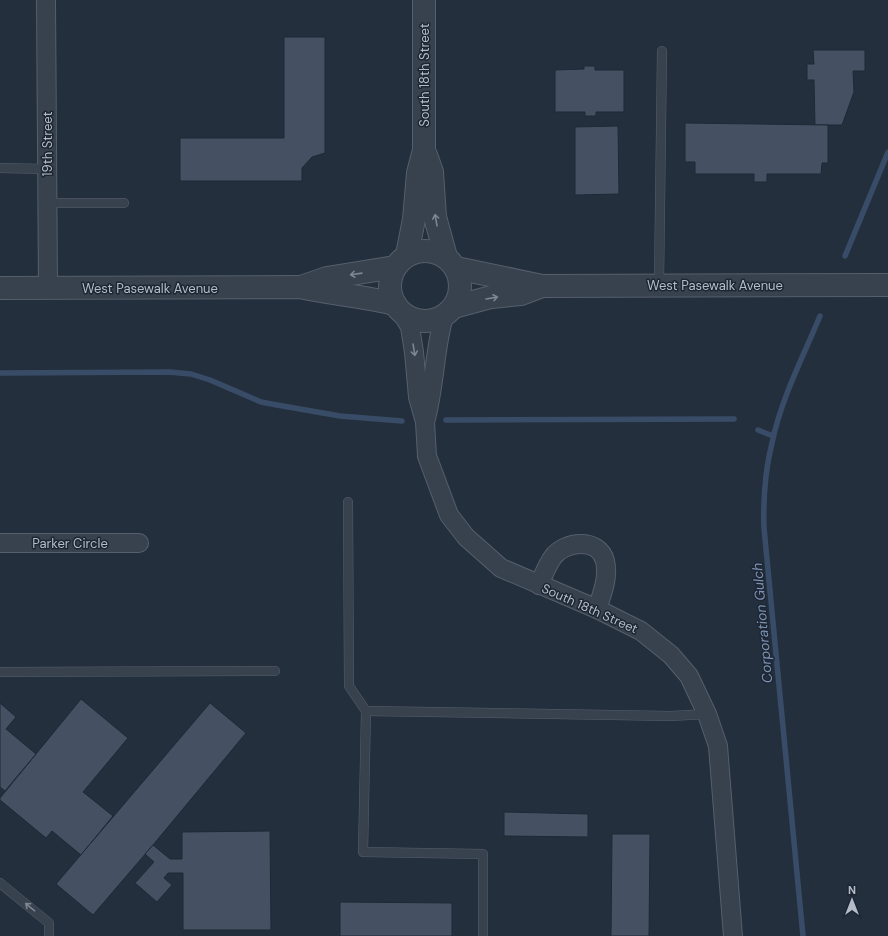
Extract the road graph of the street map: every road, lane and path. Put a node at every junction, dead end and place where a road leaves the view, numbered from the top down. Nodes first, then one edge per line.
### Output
1 (46, 0) edge
2 (424, 0) edge
3 (662, 51) dead end
4 (424, 150) junction
5 (0, 168) edge
6 (47, 169) junction
7 (47, 203) junction
8 (124, 203) dead end
9 (401, 261) junction
10 (451, 262) junction
11 (659, 285) junction
12 (888, 285) edge
13 (542, 286) junction
14 (300, 287) junction
15 (0, 288) edge
16 (48, 288) junction
17 (398, 308) junction
18 (449, 312) junction
19 (425, 422) junction
20 (348, 502) dead end
21 (0, 543) edge
22 (139, 543) dead end
23 (539, 585) junction
24 (597, 609) junction
25 (275, 671) dead end
26 (0, 672) edge
27 (366, 711) junction
28 (707, 714) junction
29 (0, 883) edge
30 (48, 936) edge
31 (483, 936) edge
32 (733, 936) edge

1 - 6 street, 19th Street
2 - 4 street, South 18th Street
3 - 11 lane
4 - 9 street, South 18th Street
10 -> 4 street, South 18th Street
5 - 6 lane
6 - 7 street, 19th Street
7 - 8 lane
7 - 16 street, 19th Street
9 - 10 street
9 -> 14 street, West Pasewalk Avenue
9 - 17 street
10 - 13 street, West Pasewalk Avenue
10 - 18 street
11 - 12 street, West Pasewalk Avenue
11 - 13 street, West Pasewalk Avenue
18 -> 13 street, West Pasewalk Avenue
14 - 16 street, West Pasewalk Avenue
14 - 17 street, West Pasewalk Avenue
15 - 16 street, West Pasewalk Avenue
17 - 18 street
17 -> 19 street, South 18th Street
18 - 19 street, South 18th Street
19 - 23 street, South 18th Street
20 - 27 lane
21 - 22 street, Parker Circle
23 - 24 street, South 18th Street
23 - 24 street
24 - 28 street, South 18th Street
25 - 26 lane
27 - 28 lane
27 - 31 lane
28 - 32 street, South 18th Street
30 -> 29 lane

